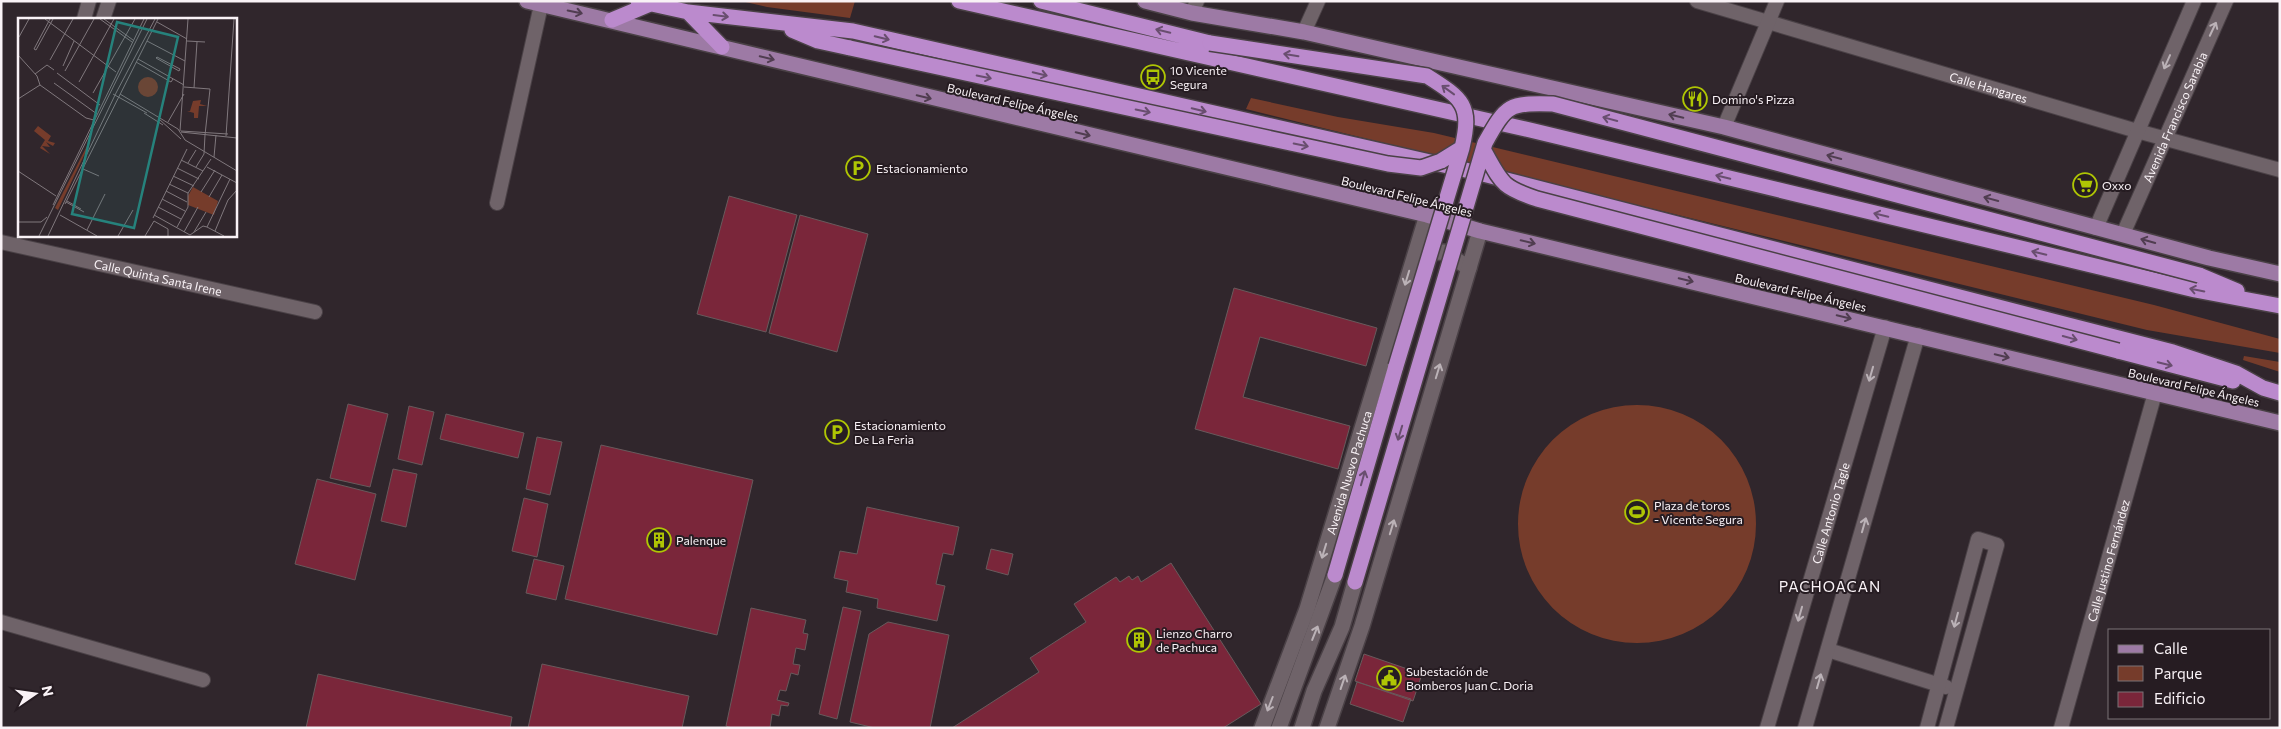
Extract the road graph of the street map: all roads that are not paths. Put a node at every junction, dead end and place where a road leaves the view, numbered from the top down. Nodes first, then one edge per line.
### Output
1 (89, 1) edge
2 (108, 1) edge
3 (959, 1) edge
4 (1041, 1) edge
5 (1145, 1) edge
6 (1318, 1) edge
7 (1697, 1) edge
8 (1777, 1) edge
9 (2194, 1) edge
10 (2226, 1) edge
11 (644, 2) edge
12 (534, 3) edge
13 (1195, 7) edge
14 (688, 12) junction
15 (84, 18) edge
16 (103, 18) edge
17 (612, 20) junction
18 (774, 22) junction
19 (1768, 22) junction
20 (1304, 32) junction
21 (722, 47) junction
22 (1724, 128) junction
23 (2137, 131) junction
24 (2164, 137) junction
25 (1462, 148) junction
26 (1484, 151) junction
27 (2280, 170) edge
28 (497, 203) dead end
29 (1427, 215) junction
30 (2096, 228) junction
31 (1480, 231) junction
32 (2123, 234) junction
33 (1, 242) edge
34 (1415, 253) junction
35 (1469, 268) junction
36 (2280, 274) edge
37 (2261, 302) junction
38 (2280, 306) edge
39 (315, 312) dead end
40 (1885, 327) junction
41 (1918, 336) junction
42 (2263, 388) junction
43 (2155, 393) junction
44 (2280, 393) edge
45 (2280, 423) edge
46 (1335, 575) joint
47 (1355, 582) joint
48 (1964, 589) junction
49 (1983, 594) junction
50 (1, 622) edge
51 (1828, 650) junction
52 (203, 680) dead end
53 (1938, 685) junction
54 (1956, 691) junction
55 (1262, 728) edge
56 (1279, 728) edge
57 (1302, 728) edge
58 (1327, 728) edge
59 (1767, 728) edge
60 (1806, 728) edge
61 (1927, 728) edge
62 (1946, 728) edge
63 (2061, 728) edge

1 - 15 street
2 - 16 street
37 -> 3 highway
25 -> 4 highway, bridge
5 - 13 main road
6 - 20 street
7 - 19 street, Calle Hangares
8 - 19 street
9 -> 23 street
24 -> 10 street, Avenida Francisco Sarabia
11 - 14 highway, Boulevard Felipe Ángeles
11 - 17 highway
12 -> 17 main road, Boulevard Felipe Ángeles
12 - 28 street
13 - 20 main road
14 -> 18 highway, Boulevard Felipe Ángeles
14 - 21 highway
17 - 21 main road, Boulevard Felipe Ángeles
18 -> 25 highway, bridge
18 -> 42 highway, Boulevard Felipe Ángeles
19 - 22 street
19 - 23 street, Calle Hangares
22 -> 20 main road
21 -> 29 main road, Boulevard Felipe Ángeles
30 -> 22 main road
23 - 24 street, Calle Hangares
23 - 30 street
24 - 27 street, Calle Hangares
24 - 32 street, Avenida Francisco Sarabia
46 -> 25 highway, bridge
37 -> 26 highway, bridge
26 -> 42 highway, bridge
26 -> 47 highway, bridge
29 - 31 main road, Boulevard Felipe Ángeles
29 - 34 main road, Avenida Nuevo Pachuca
30 - 32 main road
31 - 35 main road
31 -> 40 main road, Boulevard Felipe Ángeles
36 -> 32 main road
33 - 39 street, Calle Quinta Santa Irene
34 - 35 main road
34 -> 55 main road, Avenida Nuevo Pachuca
58 -> 35 main road
37 - 38 highway
40 - 41 main road, Boulevard Felipe Ángeles
40 -> 59 street, Calle Antonio Tagle
41 -> 43 main road, Boulevard Felipe Ángeles
51 -> 41 street
42 - 44 highway, Boulevard Felipe Ángeles
43 - 45 main road, Boulevard Felipe Ángeles
43 - 63 street, Calle Justino Fernández
56 -> 46 main road
47 - 57 main road
48 - 49 street
48 - 49 street
48 -> 53 street
49 - 54 street
50 - 52 street
51 - 53 street
60 -> 51 street
53 - 54 street
53 - 61 street
54 - 62 street

